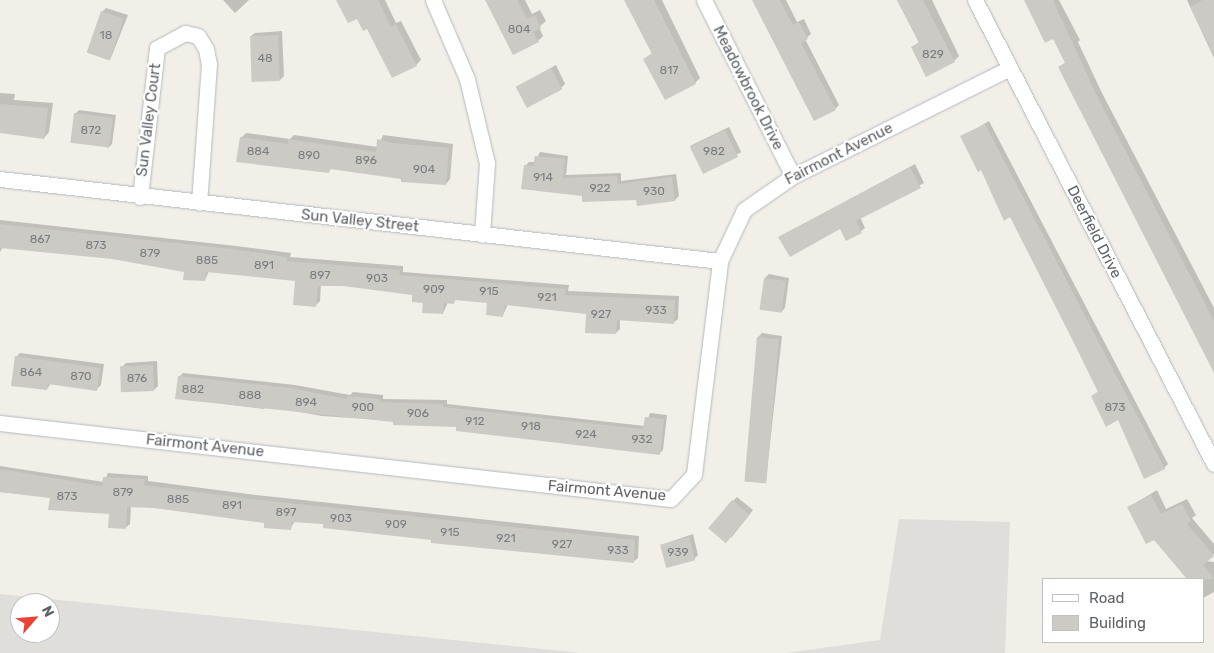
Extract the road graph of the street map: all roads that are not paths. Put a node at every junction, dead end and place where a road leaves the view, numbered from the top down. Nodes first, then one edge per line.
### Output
1 (433, 0) edge
2 (704, 0) edge
3 (975, 0) edge
4 (1010, 68) junction
5 (793, 176) junction
6 (0, 178) edge
7 (140, 197) junction
8 (198, 203) junction
9 (482, 235) junction
10 (720, 261) junction
11 (0, 423) edge
12 (1214, 464) edge

1 - 9 street
2 - 5 street, Meadowbrook Drive
3 - 4 street, Deerfield Drive
4 - 5 street, Fairmont Avenue
4 - 12 street, Deerfield Drive
5 - 10 street, Fairmont Avenue
6 - 7 street, Sun Valley Street
7 - 8 street, Sun Valley Street
7 - 8 street, Sun Valley Court
8 - 9 street, Sun Valley Street
9 - 10 street, Sun Valley Street
10 - 11 street, Fairmont Avenue

